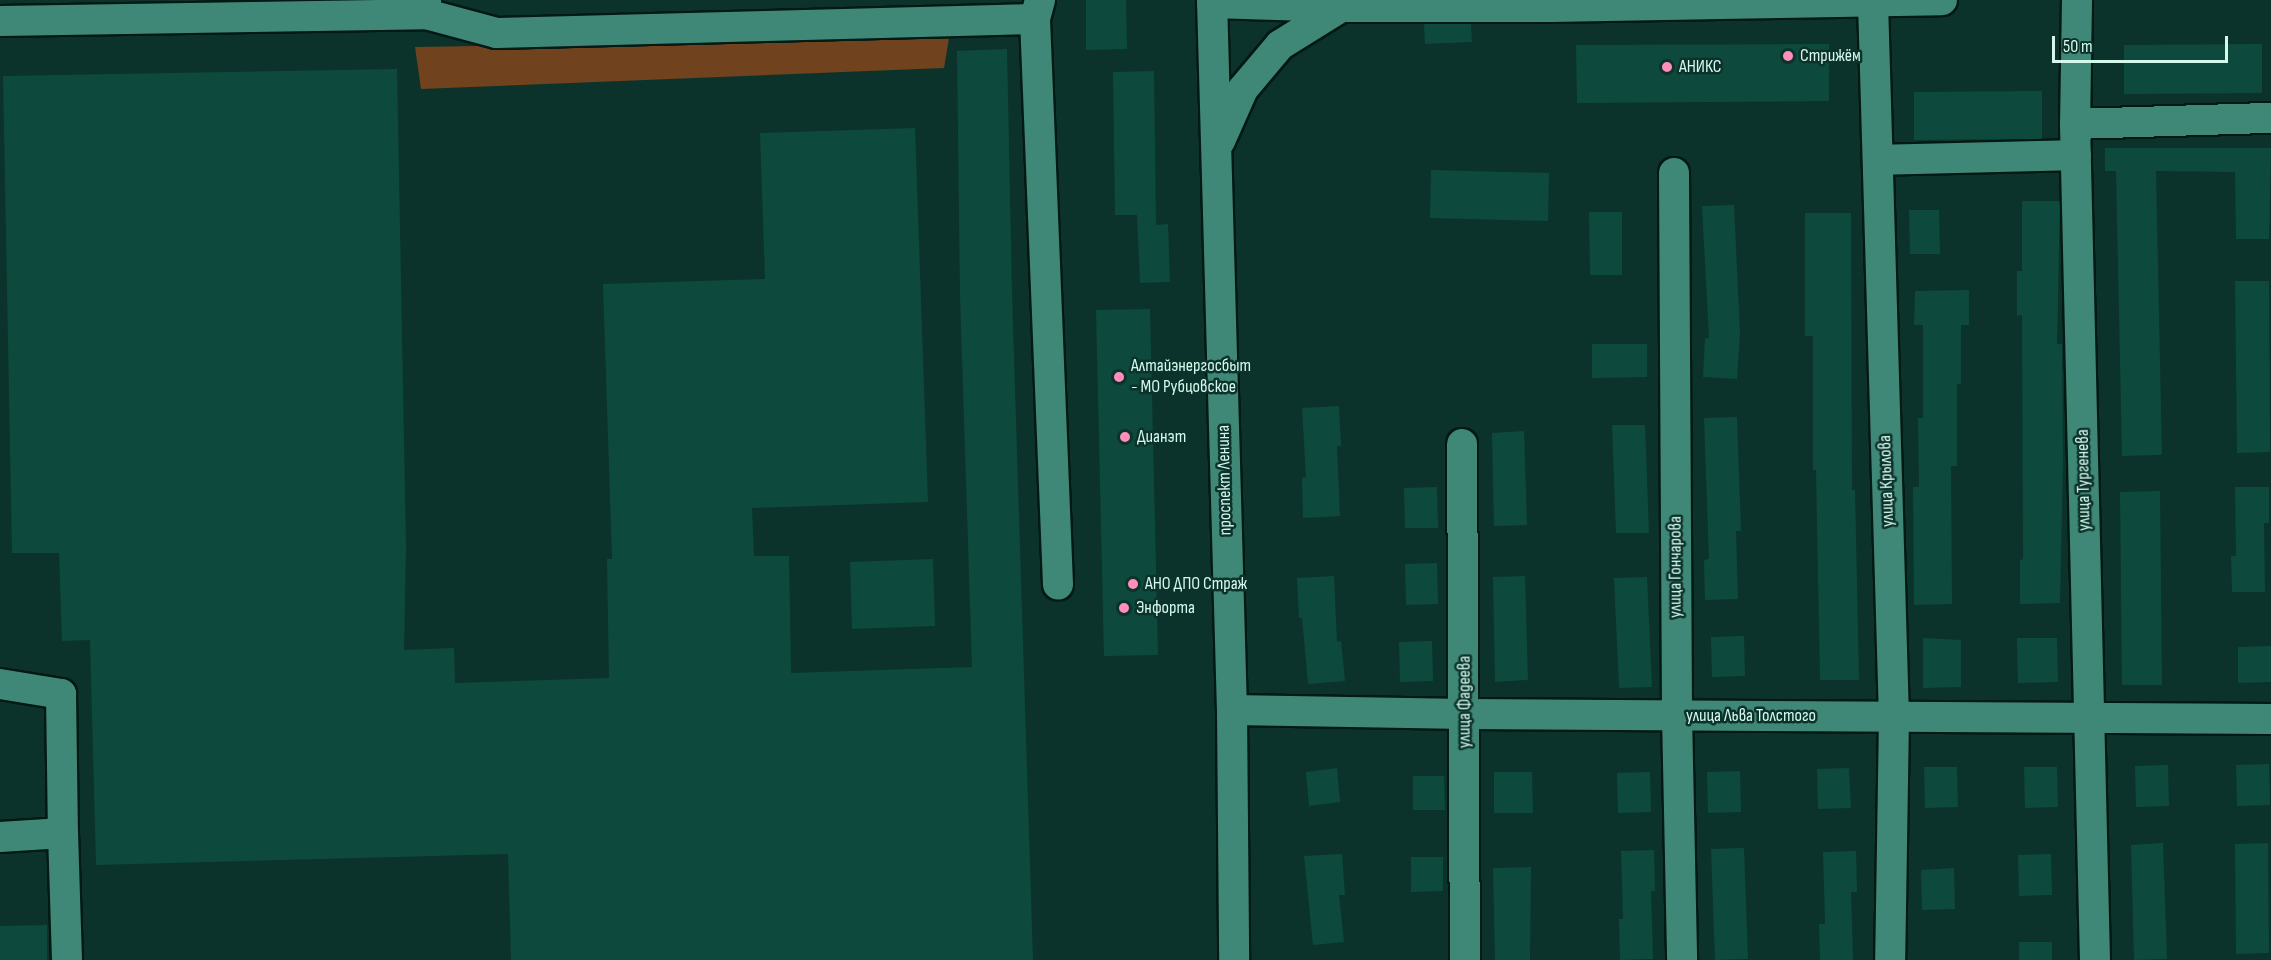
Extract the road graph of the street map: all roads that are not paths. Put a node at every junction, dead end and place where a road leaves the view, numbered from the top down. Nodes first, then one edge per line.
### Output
1 (1942, 0) edge
2 (2078, 0) edge
3 (1212, 1) edge
4 (1874, 2) junction
5 (1425, 3) edge
6 (1608, 3) edge
7 (1334, 4) edge
8 (426, 7) edge
9 (1038, 10) edge
10 (0, 21) edge
11 (2271, 118) edge
12 (2075, 124) junction
13 (1217, 149) junction
14 (2076, 155) junction
15 (1878, 160) junction
16 (1674, 173) dead end
17 (1462, 444) dead end
18 (1058, 585) dead end
19 (0, 684) edge
20 (1232, 710) junction
21 (1466, 714) junction
22 (1677, 715) junction
23 (1894, 717) junction
24 (2090, 717) junction
25 (2271, 719) edge
26 (63, 833) junction
27 (0, 837) edge
28 (67, 960) edge
29 (1234, 960) edge
30 (1466, 960) edge
31 (1682, 960) edge
32 (1890, 960) edge
33 (2095, 960) edge

1 - 4 street
2 - 12 street, улица Тургенева
3 - 7 street
3 - 13 street, проспект Ленина
4 - 6 street
4 - 15 street, улица Крылова
5 - 6 street
5 - 7 street
7 - 13 street
8 - 9 street
8 - 10 street
9 - 18 street
11 - 12 street
12 - 14 street, улица Тургенева
13 - 20 street, проспект Ленина
14 - 15 street
14 - 24 street, улица Тургенева
15 - 23 street, улица Крылова
16 - 22 street, улица Гончарова
17 - 21 street, улица Фадеева
19 - 26 street
20 - 21 street, улица Льва Толстого
20 - 29 street, проспект Ленина
21 - 22 street, улица Льва Толстого
21 - 30 street, улица Фадеева
22 - 23 street, улица Льва Толстого
22 - 31 street, улица Гончарова
23 - 24 street, улица Льва Толстого
23 - 32 street, улица Крылова
24 - 25 street, улица Льва Толстого
24 - 33 street, улица Тургенева
26 - 27 street
26 - 28 street

